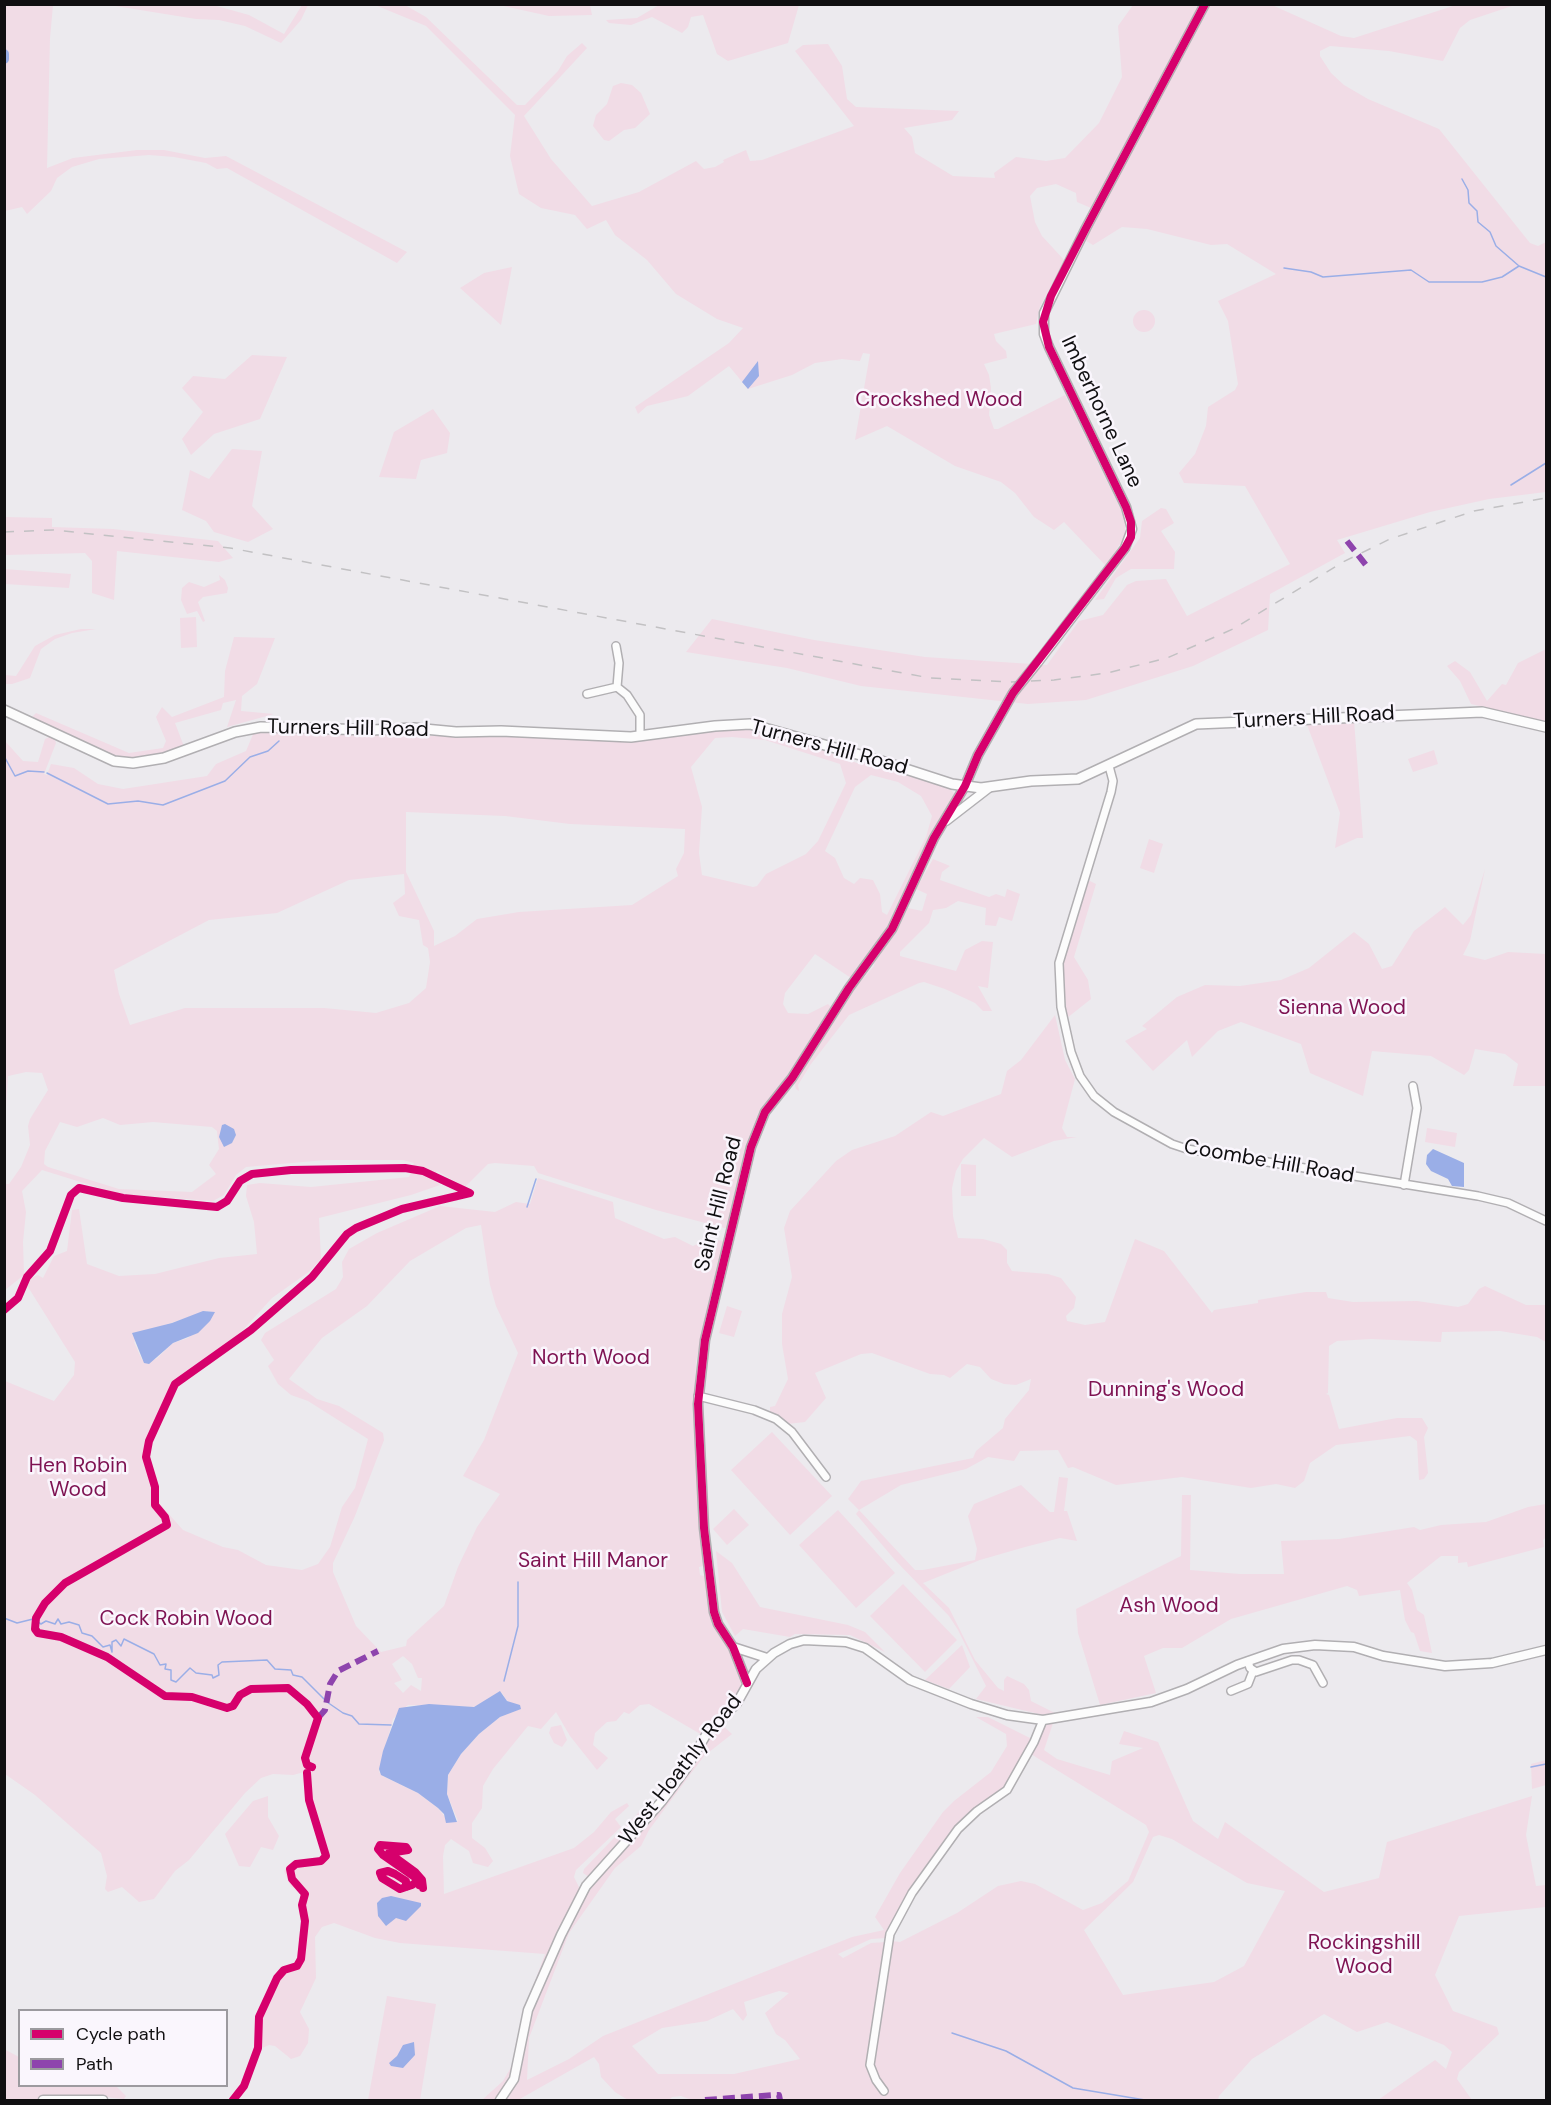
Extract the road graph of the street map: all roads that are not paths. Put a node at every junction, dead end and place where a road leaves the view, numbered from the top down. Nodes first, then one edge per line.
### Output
1 (1205, 4) edge
2 (616, 646) dead end
3 (617, 687) junction
4 (587, 694) dead end
5 (4, 710) edge
6 (1546, 727) edge
7 (640, 736) junction
8 (1109, 766) junction
9 (965, 786) junction
10 (991, 787) junction
11 (942, 824) junction
12 (1413, 1086) dead end
13 (1404, 1185) junction
14 (1546, 1221) edge
15 (698, 1396) junction
16 (826, 1477) dead end
17 (733, 1647) junction
18 (1546, 1650) edge
19 (767, 1658) junction
20 (1248, 1661) junction
21 (1253, 1671) junction
22 (747, 1683) junction
23 (1323, 1683) dead end
24 (1231, 1691) dead end
25 (1043, 1720) junction
26 (884, 2091) dead end
27 (43, 2100) edge
28 (103, 2100) edge
29 (500, 2100) edge

1 - 9 street, Imberhorne Lane, bridge
2 - 3 street
3 - 4 street
3 - 7 street
5 - 7 main road, Turners Hill Road
6 - 8 main road, Turners Hill Road
7 - 9 main road, Turners Hill Road
8 - 10 main road, Turners Hill Road
8 - 13 street, Coombe Hill Road
9 - 10 main road, Turners Hill Road
9 - 11 street, Saint Hill Road
10 - 11 street
11 - 15 street, Saint Hill Road
12 - 13 street
13 - 14 street, Coombe Hill Road
15 - 16 street
15 - 17 street, Saint Hill Road
17 - 19 street
17 - 22 street, Saint Hill Road
18 - 20 street, West Hoathly Road
19 - 22 street, West Hoathly Road
19 - 25 street, West Hoathly Road
20 - 21 street
20 - 25 street, West Hoathly Road
21 - 23 street
21 - 24 street
22 - 29 street, West Hoathly Road
25 - 26 street
27 - 28 street

